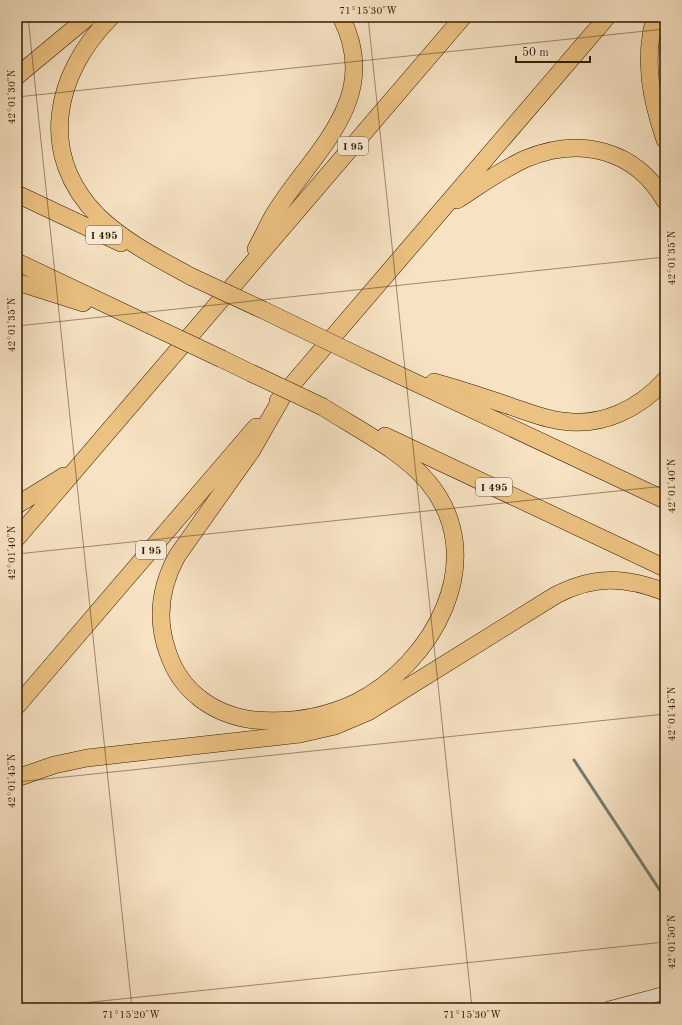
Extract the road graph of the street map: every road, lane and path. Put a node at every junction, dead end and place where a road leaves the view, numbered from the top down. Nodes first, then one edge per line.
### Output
1 (88, 17) edge
2 (111, 17) edge
3 (341, 17) edge
4 (463, 17) edge
5 (607, 17) edge
6 (655, 17) edge
7 (17, 76) edge
8 (665, 140) edge
9 (17, 194) edge
10 (665, 201) edge
11 (440, 211) junction
12 (17, 262) edge
13 (242, 275) junction
14 (192, 277) junction
15 (17, 282) edge
16 (150, 325) junction
17 (365, 359) junction
18 (665, 380) edge
19 (284, 394) junction
20 (323, 407) junction
21 (79, 466) junction
22 (665, 500) edge
23 (17, 505) edge
24 (17, 538) edge
25 (665, 568) edge
26 (665, 592) edge
27 (17, 706) edge
28 (17, 778) edge
29 (665, 993) edge
30 (609, 1008) edge

1 - 7 highway
2 - 14 highway
3 - 13 highway
4 - 13 highway, I 95
5 - 11 highway, I 95
6 - 8 highway
9 - 14 highway, I 495
10 - 11 highway
11 - 19 highway, I 95
12 - 16 highway, I 495
13 - 21 highway, I 95
14 - 17 highway, I 495, bridge
15 - 16 highway
16 - 20 highway, I 495, bridge
17 - 18 highway
17 - 22 highway, I 495
19 - 20 highway
19 - 27 highway, I 95
20 - 25 highway, I 495
21 - 23 highway
21 - 24 highway, I 95
26 - 28 highway
29 - 30 main road

